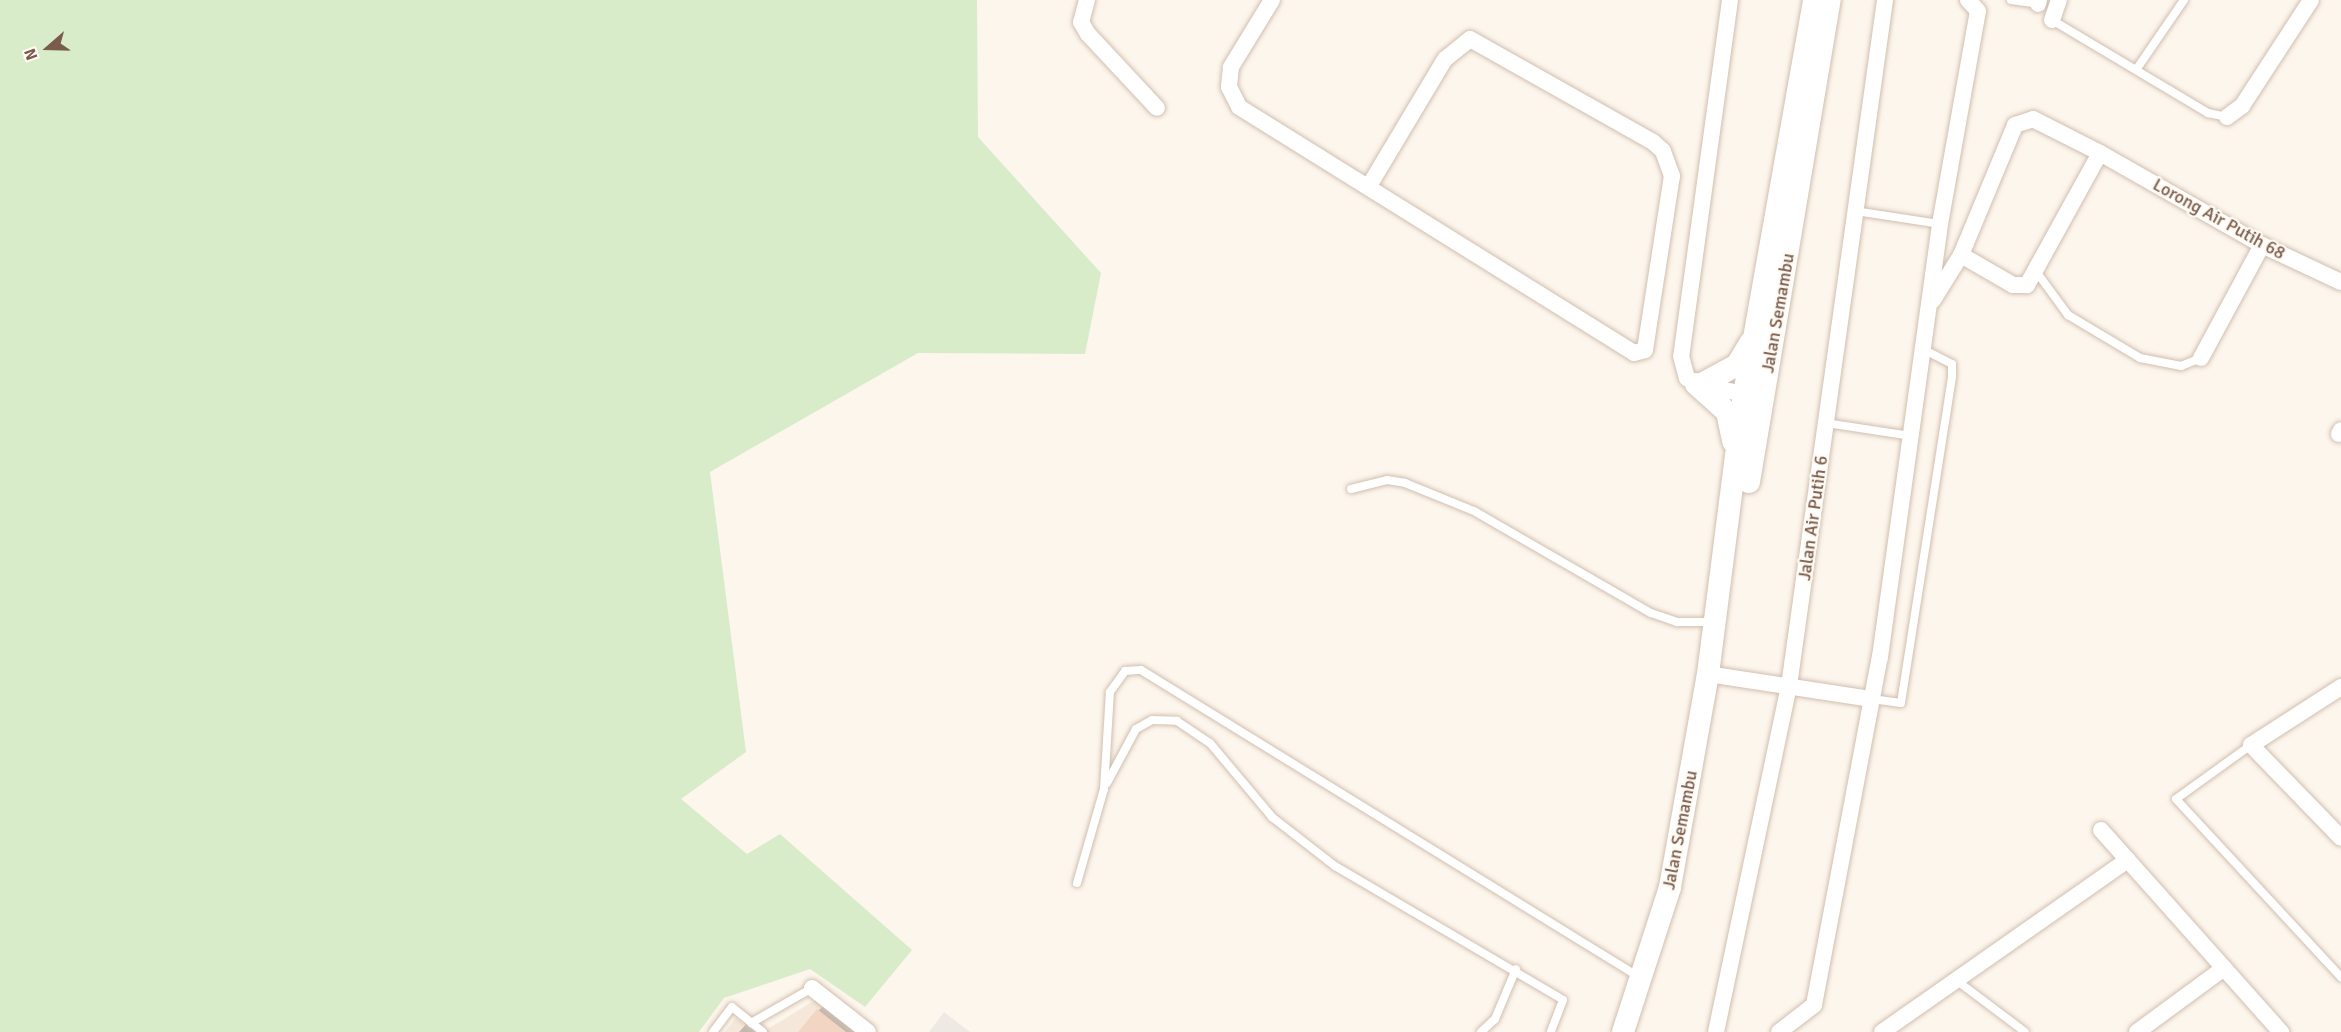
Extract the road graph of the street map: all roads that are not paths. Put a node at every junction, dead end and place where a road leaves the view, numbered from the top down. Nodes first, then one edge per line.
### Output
1 (1087, 0) edge
2 (1272, 0) edge
3 (1730, 0) edge
4 (1814, 0) edge
5 (1830, 0) edge
6 (1885, 0) edge
7 (1968, 0) edge
8 (2011, 0) edge
9 (2059, 0) edge
10 (2184, 0) edge
11 (2311, 0) edge
12 (2039, 2) edge
13 (2052, 20) joint
14 (2136, 70) junction
15 (1157, 108) dead end
16 (2227, 117) joint
17 (2100, 153) junction
18 (1370, 186) junction
19 (1855, 211) junction
20 (1940, 224) junction
21 (2262, 245) junction
22 (1961, 255) junction
23 (2038, 274) junction
24 (2341, 282) edge
25 (1929, 308) junction
26 (1760, 321) junction
27 (1923, 349) junction
28 (2200, 358) joint
29 (1766, 380) junction
30 (1698, 384) junction
31 (1744, 394) junction
32 (1760, 417) junction
33 (1826, 423) junction
34 (1911, 436) junction
35 (1737, 469) junction
36 (1351, 489) dead end
37 (1715, 622) junction
38 (1708, 674) junction
39 (1789, 686) junction
40 (2339, 692) edge
41 (1872, 699) junction
42 (2251, 745) junction
43 (1104, 789) junction
44 (2101, 830) dead end
45 (2341, 838) edge
46 (2128, 860) junction
47 (1077, 883) dead end
48 (2224, 968) junction
49 (1516, 969) junction
50 (2341, 977) edge
51 (1644, 980) junction
52 (1956, 980) junction
53 (812, 988) joint
54 (1896, 1022) junction
55 (751, 1023) junction
56 (713, 1032) edge
57 (763, 1032) edge
58 (868, 1032) edge
59 (1481, 1032) edge
60 (1551, 1032) edge
61 (1623, 1032) edge
62 (1716, 1032) edge
63 (1779, 1032) edge
64 (1882, 1032) edge
65 (1910, 1032) edge
66 (2025, 1032) edge
67 (2137, 1032) edge
68 (2280, 1032) edge

1 - 15 street
2 - 18 street
3 - 30 street
4 - 26 main road, Jalan Semambu
5 - 29 main road, Jalan Semambu
6 - 19 street, Jalan Air Putih 6
7 - 20 street
8 - 12 lane
9 - 13 street
10 - 14 lane
11 - 16 street
13 - 14 lane
14 - 16 lane
17 - 21 street, Lorong Air Putih 68
17 - 22 street, Lorong Air Putih 68
17 - 23 street
18 - 18 street
19 - 20 lane
19 - 33 street, Jalan Air Putih 6
20 - 25 street
21 - 24 street, Lorong Air Putih 68
21 - 28 street
22 - 23 street
22 - 25 street, Lorong Air Putih 68
23 - 28 lane
25 - 27 street
26 - 30 main road
26 - 31 main road, Jalan Semambu
27 - 34 street
27 - 41 lane
29 - 31 main road
29 - 32 main road, Jalan Semambu
30 - 31 street
30 - 35 main road
31 - 32 main road
31 - 35 main road, Jalan Semambu
32 - 37 main road, Jalan Semambu
33 - 34 lane
33 - 39 street, Jalan Air Putih 6
34 - 41 street
35 - 37 main road, Jalan Semambu
36 - 37 lane
37 - 38 main road, Jalan Semambu
38 - 39 street
38 - 51 main road, Jalan Semambu
39 - 41 street
39 - 62 street, Jalan Air Putih 6
40 - 42 street
41 - 63 street
42 - 45 street
42 - 50 lane
43 - 47 lane
43 - 49 lane
43 - 51 lane
44 - 46 street
46 - 48 street
46 - 52 street
48 - 67 street
48 - 68 street
49 - 59 lane
49 - 60 lane
51 - 61 main road, Jalan Semambu
52 - 54 street
52 - 66 lane
53 - 55 lane
53 - 58 street
54 - 64 street
54 - 65 street
55 - 56 lane
55 - 57 lane

